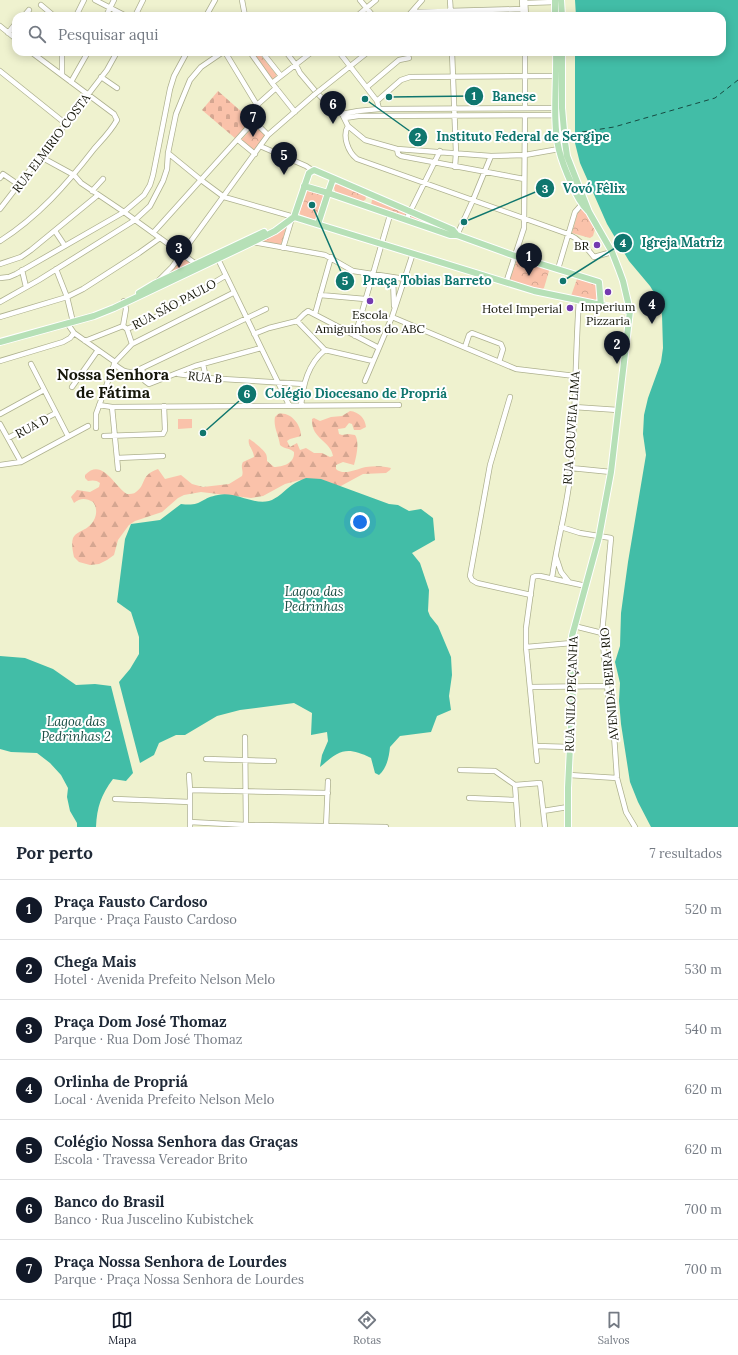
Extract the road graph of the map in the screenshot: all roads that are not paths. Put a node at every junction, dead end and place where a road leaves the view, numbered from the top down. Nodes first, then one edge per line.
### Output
1 (84, 0) edge
2 (95, 0) edge
3 (114, 0) edge
4 (143, 0) edge
5 (215, 0) edge
6 (242, 0) edge
7 (360, 0) edge
8 (376, 0) edge
9 (422, 0) edge
10 (450, 0) edge
11 (561, 0) edge
12 (524, 1) edge
13 (555, 1) edge
14 (41, 5) dead end
15 (110, 8) junction
16 (366, 8) junction
17 (522, 9) junction
18 (49, 12) edge
19 (78, 12) edge
20 (108, 12) edge
21 (118, 12) edge
22 (137, 12) edge
23 (208, 12) edge
24 (244, 12) edge
25 (362, 12) edge
26 (370, 12) edge
27 (412, 12) edge
28 (451, 12) edge
29 (479, 12) edge
30 (522, 12) edge
31 (525, 12) edge
32 (558, 12) edge
33 (558, 12) edge
34 (0, 26) edge
35 (12, 28) edge
36 (8, 33) junction
37 (12, 36) edge
38 (36, 56) edge
39 (62, 56) edge
40 (86, 56) edge
41 (115, 56) edge
42 (185, 56) edge
43 (218, 56) edge
44 (226, 56) edge
45 (253, 56) edge
46 (265, 56) edge
47 (289, 56) edge
48 (307, 56) edge
49 (342, 56) edge
50 (363, 56) edge
51 (452, 56) edge
52 (525, 56) edge
53 (556, 56) edge
54 (562, 56) edge
55 (409, 58) dead end
56 (296, 65) junction
57 (350, 67) junction
58 (0, 71) edge
59 (62, 75) junction
60 (281, 76) junction
61 (559, 76) junction
62 (101, 77) junction
63 (453, 77) junction
64 (525, 77) junction
65 (71, 82) junction
66 (272, 83) junction
67 (367, 87) junction
68 (117, 88) dead end
69 (276, 88) junction
70 (316, 93) junction
71 (88, 95) junction
72 (378, 101) junction
73 (257, 105) junction
74 (525, 108) junction
75 (533, 108) junction
76 (559, 108) junction
77 (454, 109) junction
78 (379, 110) junction
79 (295, 112) junction
80 (358, 113) junction
81 (556, 114) junction
82 (525, 115) junction
83 (534, 115) junction
84 (344, 116) junction
85 (455, 116) junction
86 (563, 116) junction
87 (254, 121) junction
88 (66, 124) junction
89 (348, 126) junction
90 (268, 135) junction
91 (238, 140) junction
92 (260, 146) junction
93 (397, 149) junction
94 (559, 149) junction
95 (440, 151) junction
96 (168, 153) junction
97 (456, 153) junction
98 (255, 154) junction
99 (525, 155) junction
100 (491, 156) junction
101 (41, 157) junction
102 (434, 163) junction
103 (455, 167) junction
104 (312, 170) junction
105 (484, 172) junction
106 (74, 175) junction
107 (0, 178) edge
108 (103, 179) dead end
109 (333, 179) junction
110 (524, 179) junction
111 (201, 180) junction
112 (424, 182) junction
113 (19, 185) junction
114 (304, 186) junction
115 (92, 191) junction
116 (328, 194) junction
117 (98, 195) junction
118 (370, 195) junction
119 (224, 197) junction
120 (473, 200) junction
121 (583, 203) junction
122 (366, 206) junction
123 (0, 209) edge
124 (124, 212) junction
125 (410, 212) junction
126 (390, 215) junction
127 (293, 218) junction
128 (524, 219) junction
129 (135, 220) junction
130 (406, 220) junction
131 (318, 224) junction
132 (55, 231) junction
133 (153, 233) junction
134 (457, 234) junction
135 (568, 234) junction
136 (160, 238) junction
137 (0, 241) edge
138 (250, 241) junction
139 (382, 244) junction
140 (65, 246) junction
141 (283, 248) junction
142 (612, 252) junction
143 (413, 253) junction
144 (182, 254) junction
145 (515, 256) junction
146 (331, 258) junction
147 (218, 259) junction
148 (0, 264) edge
149 (198, 266) junction
150 (56, 269) junction
151 (558, 269) junction
152 (22, 270) junction
153 (372, 274) junction
154 (225, 276) junction
155 (0, 278) edge
156 (171, 278) junction
157 (393, 278) junction
158 (405, 279) junction
159 (506, 282) junction
160 (154, 284) junction
161 (26, 287) junction
162 (233, 293) junction
163 (320, 295) junction
164 (66, 297) junction
165 (365, 299) junction
166 (579, 300) junction
167 (0, 302) edge
168 (124, 302) junction
169 (601, 306) junction
170 (266, 309) dead end
171 (394, 310) junction
172 (630, 311) junction
173 (315, 314) junction
174 (392, 316) junction
175 (0, 317) edge
176 (246, 318) junction
177 (297, 321) junction
178 (70, 322) junction
179 (125, 327) junction
180 (74, 333) junction
181 (254, 334) junction
182 (354, 336) junction
183 (85, 340) junction
184 (0, 342) edge
185 (132, 344) junction
186 (465, 347) junction
187 (261, 348) junction
188 (379, 348) junction
189 (98, 350) junction
190 (325, 350) junction
191 (0, 361) edge
192 (374, 361) junction
193 (499, 362) junction
194 (115, 363) junction
195 (31, 364) dead end
196 (202, 364) junction
197 (142, 369) junction
198 (178, 374) junction
199 (575, 376) junction
200 (206, 378) junction
201 (365, 380) dead end
202 (277, 382) junction
203 (304, 384) junction
204 (72, 386) dead end
205 (44, 390) junction
206 (510, 397) dead end
207 (99, 405) junction
208 (289, 405) junction
209 (399, 405) dead end
210 (164, 406) junction
211 (301, 406) junction
212 (112, 407) junction
213 (574, 408) junction
214 (618, 410) junction
215 (56, 413) junction
216 (0, 414) edge
217 (0, 424) edge
218 (88, 426) dead end
219 (96, 428) dead end
220 (68, 436) junction
221 (104, 436) dead end
222 (114, 436) junction
223 (8, 438) junction
224 (163, 456) dead end
225 (118, 458) junction
226 (21, 462) junction
227 (0, 465) edge
228 (571, 468) junction
229 (118, 469) dead end
230 (610, 472) junction
231 (561, 528) junction
232 (599, 536) junction
233 (555, 554) junction
234 (552, 578) junction
235 (568, 582) junction
236 (586, 586) junction
237 (531, 595) junction
238 (574, 626) junction
239 (602, 634) junction
240 (572, 643) junction
241 (526, 647) junction
242 (573, 686) junction
243 (607, 686) junction
244 (531, 687) junction
245 (245, 738) dead end
246 (536, 746) junction
247 (570, 747) junction
248 (206, 759) dead end
249 (245, 759) junction
250 (274, 760) dead end
251 (537, 761) dead end
252 (460, 770) dead end
253 (188, 775) dead end
254 (569, 775) junction
255 (617, 778) junction
256 (328, 781) dead end
257 (515, 785) junction
258 (190, 790) junction
259 (246, 792) junction
260 (328, 793) junction
261 (115, 798) dead end
262 (469, 798) dead end
263 (516, 800) junction
264 (190, 802) junction
265 (568, 807) junction
266 (543, 811) junction
267 (190, 825) edge
268 (246, 826) edge
269 (326, 826) edge
270 (386, 827) edge
271 (518, 827) edge
272 (545, 827) edge
273 (568, 827) edge
274 (635, 827) edge

1 - 19 street
2 - 15 street
3 - 15 street
4 - 22 street
5 - 23 street
6 - 24 street
7 - 16 street
8 - 16 street
9 - 27 street
10 - 28 street
11 - 32 main road
12 - 13 street
12 - 17 street
12 - 31 street
13 - 33 main road
14 - 18 street
15 - 20 street
15 - 21 street
16 - 25 street
16 - 26 street
17 - 29 street
17 - 30 street
34 - 36 street
35 - 36 street
36 - 37 street
38 - 59 street
39 - 59 street
40 - 65 street
41 - 62 street, RUA ELMIRIO COSTA
42 - 124 street
43 - 96 street
44 - 73 street
45 - 66 street
46 - 60 street
47 - 56 street
48 - 56 street
49 - 57 street
50 - 57 street
51 - 63 street
52 - 64 street
53 - 61 main road
54 - 61 main road
55 - 67 street
56 - 60 street
56 - 70 street
57 - 67 street
57 - 70 street
58 - 88 street
59 - 65 street
60 - 66 street
61 - 64 street
61 - 76 main road
62 - 68 street
62 - 71 street, RUA ELMIRIO COSTA
63 - 64 street
63 - 72 street
63 - 77 street
64 - 74 street
65 - 71 street
66 - 69 street
67 - 72 street
69 - 73 street
69 - 79 street
70 - 79 street
70 - 84 street
71 - 88 street, RUA ELMIRIO COSTA
71 - 106 street
72 - 78 street
73 - 87 street
74 - 75 street
74 - 77 street
75 - 76 street
75 - 83 street
76 - 81 main road
76 - 86 main road
77 - 78 street
77 - 85 street
78 - 80 street
79 - 90 street
80 - 84 street
80 - 85 street
81 - 83 street
81 - 86 street
81 - 94 main road
82 - 83 street
82 - 85 street
82 - 99 street
84 - 89 street
85 - 97 street
86 - 121 main road
87 - 90 street
87 - 91 street
88 - 101 street, RUA ELMIRIO COSTA
89 - 93 street
89 - 112 street
90 - 92 street
91 - 98 street
91 - 111 street
92 - 98 street
92 - 104 street
93 - 95 street
93 - 102 street
94 - 99 street
94 - 121 main road
95 - 97 street
95 - 102 street
96 - 111 street
96 - 129 street
97 - 100 street
97 - 103 street
98 - 119 street
99 - 100 street
99 - 110 street
100 - 105 street
101 - 106 street
101 - 113 street, RUA ELMIRIO COSTA
102 - 103 street
102 - 112 street
103 - 105 street
104 - 109 main road
104 - 114 main road
105 - 110 street
105 - 120 street
106 - 115 street
106 - 137 street
107 - 113 street
108 - 115 street
109 - 116 main road
109 - 118 main road
110 - 128 street
111 - 119 street
111 - 133 street
112 - 120 street
112 - 125 street
113 - 123 street, RUA ELMIRIO COSTA
114 - 116 main road
114 - 127 main road
115 - 117 street
116 - 122 main road
116 - 131 main road
117 - 124 street
117 - 132 street
118 - 122 main road
118 - 125 main road
119 - 127 street
119 - 144 street
120 - 128 street
120 - 134 street
121 - 135 street
121 - 142 main road
122 - 126 main road
124 - 129 street
124 - 140 street
125 - 130 street
125 - 134 main road
126 - 130 main road
126 - 139 street
127 - 131 main road
127 - 138 main road
127 - 141 street
128 - 135 street
128 - 145 street
129 - 133 street
129 - 150 street
130 - 134 main road
131 - 139 main road
132 - 140 street
132 - 148 street
133 - 136 street
134 - 145 main road
135 - 142 street
135 - 151 street
136 - 144 street
136 - 164 street
138 - 141 street
138 - 147 main road
138 - 149 main road
139 - 143 main road
139 - 153 street
140 - 152 street
141 - 146 street
142 - 172 main road
143 - 158 street
143 - 159 main road
144 - 149 street
144 - 160 street
145 - 151 main road
145 - 159 street
146 - 153 street
146 - 163 street
147 - 149 main road
147 - 154 street
149 - 156 main road
150 - 161 street
150 - 164 street
151 - 169 main road
152 - 155 street
152 - 161 street
153 - 157 street
153 - 165 street
154 - 162 street
154 - 179 street, RUA SÃO PAULO
156 - 160 main road
156 - 168 main road
157 - 158 street
157 - 171 street
158 - 171 street
159 - 166 main road
160 - 168 main road
161 - 167 street
162 - 176 street
162 - 185 street
163 - 165 street
163 - 173 street
164 - 175 street
164 - 178 street
165 - 182 street
166 - 169 main road
166 - 199 street, RUA GOUVEIA LIMA
168 - 178 main road
168 - 179 street
169 - 172 main road
170 - 176 street
171 - 174 street
172 - 214 main road, RUA NILO PEÇANHA
173 - 177 street
173 - 182 street
174 - 186 street
174 - 188 street
176 - 181 street
176 - 197 street
177 - 181 street
177 - 190 street
178 - 180 street
178 - 184 main road
179 - 183 street, RUA SÃO PAULO
179 - 185 street
180 - 183 street
180 - 191 street
181 - 187 street
182 - 188 street
183 - 189 street
185 - 194 street
186 - 193 street
186 - 193 street
187 - 196 street
187 - 202 street
188 - 192 street
189 - 194 street
189 - 204 street
190 - 192 street
190 - 203 street
192 - 201 street
193 - 199 street
194 - 197 street
194 - 207 street
195 - 205 street
196 - 198 street
196 - 200 street
197 - 198 street
198 - 200 street, RUA B
199 - 213 street, RUA GOUVEIA LIMA
200 - 202 street, RUA B
202 - 203 street, RUA B
202 - 208 street
203 - 211 street
205 - 215 street
205 - 216 street
206 - 237 street
207 - 212 street
207 - 219 street
208 - 210 street
208 - 211 street
209 - 211 street
210 - 212 street
210 - 222 street
212 - 222 street
213 - 214 street
213 - 228 street, RUA GOUVEIA LIMA
214 - 230 main road, RUA NILO PEÇANHA
215 - 220 street
215 - 223 street, RUA D
217 - 223 street
218 - 220 street
220 - 226 street
221 - 222 street
222 - 225 street
223 - 226 street
224 - 225 street
225 - 229 street
226 - 227 street
228 - 230 street
228 - 231 street, RUA GOUVEIA LIMA
230 - 232 main road, RUA NILO PEÇANHA
231 - 232 street
231 - 233 street, RUA GOUVEIA LIMA
232 - 236 main road, RUA NILO PEÇANHA
232 - 239 street, AVENIDA BEIRA RIO
233 - 234 street, RUA GOUVEIA LIMA
233 - 235 street
234 - 235 street
234 - 237 street
235 - 236 street
236 - 238 main road, RUA NILO PEÇANHA
237 - 241 street
238 - 239 street
238 - 240 main road, RUA NILO PEÇANHA
239 - 243 street, AVENIDA BEIRA RIO
240 - 241 street
240 - 242 main road, RUA NILO PEÇANHA
241 - 244 street
242 - 243 street
242 - 244 street
242 - 247 main road, RUA NILO PEÇANHA
243 - 255 street, AVENIDA BEIRA RIO
244 - 246 street
245 - 249 street
246 - 247 street
246 - 251 street
247 - 254 main road, RUA NILO PEÇANHA
248 - 249 street
249 - 250 street
249 - 259 street
252 - 257 street
253 - 258 street
254 - 255 street
254 - 265 main road, RUA NILO PEÇANHA
255 - 274 street, AVENIDA BEIRA RIO
256 - 260 street
257 - 263 street
257 - 266 street
258 - 259 street
258 - 264 street
259 - 260 street
259 - 268 street
260 - 269 street
261 - 264 street
262 - 263 street
263 - 271 street
264 - 267 street
265 - 266 street
265 - 273 main road, RUA NILO PEÇANHA
266 - 272 street
267 - 268 street
268 - 269 street
269 - 270 street

